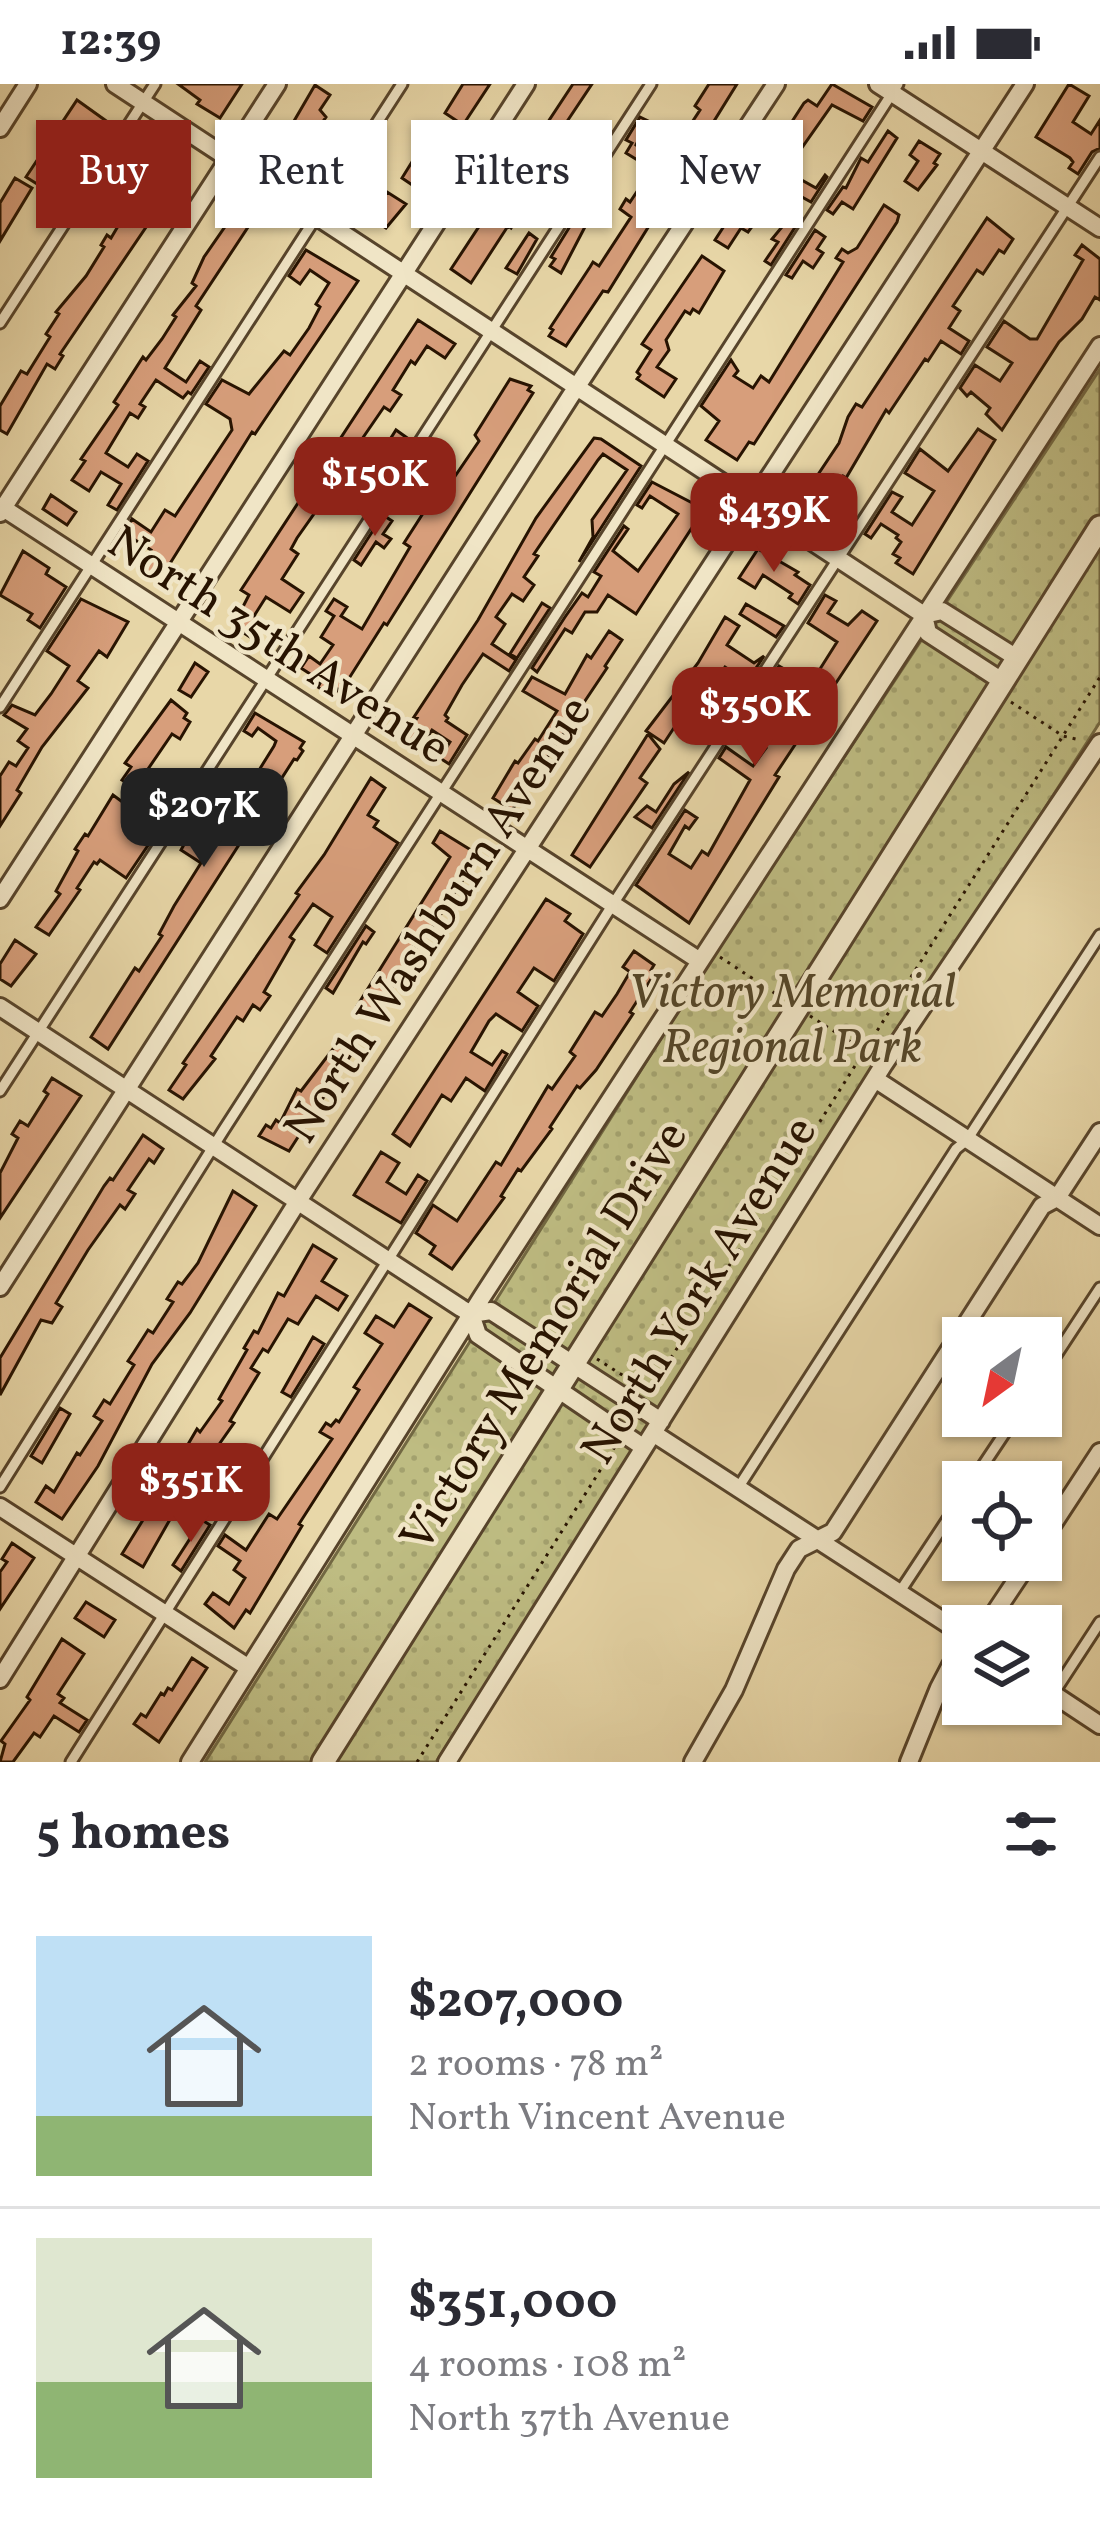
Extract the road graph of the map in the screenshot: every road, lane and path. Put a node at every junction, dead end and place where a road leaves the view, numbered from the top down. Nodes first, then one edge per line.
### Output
1 (28, 84) edge
2 (115, 84) edge
3 (155, 84) edge
4 (277, 84) edge
5 (401, 84) edge
6 (526, 84) edge
7 (651, 84) edge
8 (776, 84) edge
9 (1025, 84) edge
10 (890, 87) edge
11 (142, 103) junction
12 (254, 120) edge
13 (377, 120) edge
14 (0, 128) edge
15 (215, 149) edge
16 (981, 152) junction
17 (1100, 158) edge
18 (215, 180) edge
19 (1068, 207) junction
20 (307, 228) edge
21 (337, 228) edge
22 (1100, 228) edge
23 (404, 272) junction
24 (0, 322) edge
25 (492, 329) junction
26 (1100, 346) edge
27 (577, 385) junction
28 (667, 445) junction
29 (753, 502) junction
30 (1, 509) edge
31 (1100, 527) edge
32 (839, 560) junction
33 (90, 565) junction
34 (925, 615) junction
35 (179, 624) junction
36 (1017, 658) junction
37 (1100, 677) edge
38 (265, 681) junction
39 (1003, 689) junction
40 (0, 707) edge
41 (352, 735) junction
42 (1063, 736) junction
43 (1100, 743) edge
44 (439, 795) junction
45 (526, 850) junction
46 (0, 899) edge
47 (613, 904) junction
48 (1100, 935) edge
49 (706, 957) junction
50 (790, 1003) dead end
51 (0, 1007) edge
52 (805, 1013) dead end
53 (38, 1031) junction
54 (863, 1050) junction
55 (880, 1071) junction
56 (125, 1088) junction
57 (0, 1091) edge
58 (1100, 1132) edge
59 (968, 1140) junction
60 (214, 1146) junction
61 (1057, 1198) junction
62 (298, 1201) junction
63 (1100, 1226) edge
64 (387, 1259) junction
65 (0, 1287) edge
66 (1100, 1288) edge
67 (471, 1314) junction
68 (1062, 1346) edge
69 (582, 1359) junction
70 (558, 1388) junction
71 (652, 1434) junction
72 (613, 1449) dead end
73 (1100, 1452) edge
74 (0, 1487) edge
75 (738, 1488) junction
76 (0, 1507) edge
77 (1062, 1511) edge
78 (942, 1528) edge
79 (816, 1541) junction
80 (77, 1555) junction
81 (899, 1593) junction
82 (165, 1613) junction
83 (1100, 1622) edge
84 (942, 1623) edge
85 (249, 1668) junction
86 (1062, 1671) edge
87 (0, 1679) edge
88 (942, 1682) edge
89 (1062, 1700) edge
90 (1100, 1725) edge
91 (70, 1762) edge
92 (190, 1762) edge
93 (323, 1762) edge
94 (417, 1762) edge
95 (447, 1762) edge
96 (693, 1762) edge
97 (909, 1762) edge

1 - 14 street
2 - 11 street
3 - 11 lane
4 - 12 street
5 - 13 lane
6 - 23 street
7 - 25 lane
8 - 27 street
9 - 16 street, North Washburn Avenue
10 - 16 street
10 - 28 lane
11 - 15 street
11 - 24 lane
16 - 19 street
16 - 29 street, North Washburn Avenue
17 - 19 lane
18 - 30 street
19 - 22 street
19 - 32 lane
20 - 33 lane
21 - 23 street
23 - 25 street
23 - 35 street
25 - 27 street
25 - 38 lane
26 - 34 street
27 - 28 street
27 - 41 street
28 - 29 street
28 - 44 lane
29 - 32 street
29 - 45 street, North Washburn Avenue
30 - 33 street, North 35th Avenue
31 - 36 street, Victory Memorial Drive
32 - 34 street
32 - 47 lane
33 - 35 street, North 35th Avenue
33 - 40 lane
34 - 36 street
34 - 39 street
34 - 49 street
35 - 38 street, North 35th Avenue
35 - 46 street
36 - 39 street, Victory Memorial Drive
37 - 42 path
38 - 41 street, North 35th Avenue
38 - 53 lane
39 - 42 path
39 - 69 street, Victory Memorial Drive
41 - 44 street, North 35th Avenue
41 - 56 street
42 - 43 path
42 - 54 path
43 - 55 street, North York Avenue
44 - 45 street, North 35th Avenue
44 - 60 lane
45 - 47 street, North 35th Avenue
45 - 62 street, North Washburn Avenue
47 - 49 street, North 35th Avenue
47 - 64 lane
48 - 59 lane
49 - 50 path
49 - 67 street
51 - 53 street
52 - 54 path
53 - 56 street
53 - 57 lane
54 - 55 path
54 - 69 path
55 - 59 street
55 - 71 street, North York Avenue
56 - 60 street
56 - 65 street
58 - 61 street
59 - 61 street
59 - 75 lane
60 - 62 street
60 - 74 lane
61 - 63 street
61 - 79 street
62 - 64 street
62 - 80 street, North Washburn Avenue
64 - 67 street
64 - 82 lane
66 - 68 lane
67 - 69 street
67 - 70 street
67 - 85 street
69 - 70 street, Victory Memorial Drive
69 - 71 street
70 - 71 street
70 - 93 street, Victory Memorial Drive
71 - 75 street
71 - 95 street, North York Avenue
72 - 94 path
73 - 77 street
75 - 79 street
76 - 80 street
78 - 81 lane
79 - 81 street
79 - 96 street
80 - 82 street
80 - 87 street, North Washburn Avenue
81 - 84 street
82 - 85 street
82 - 91 lane
83 - 86 lane
85 - 92 street
88 - 97 street
89 - 90 street

